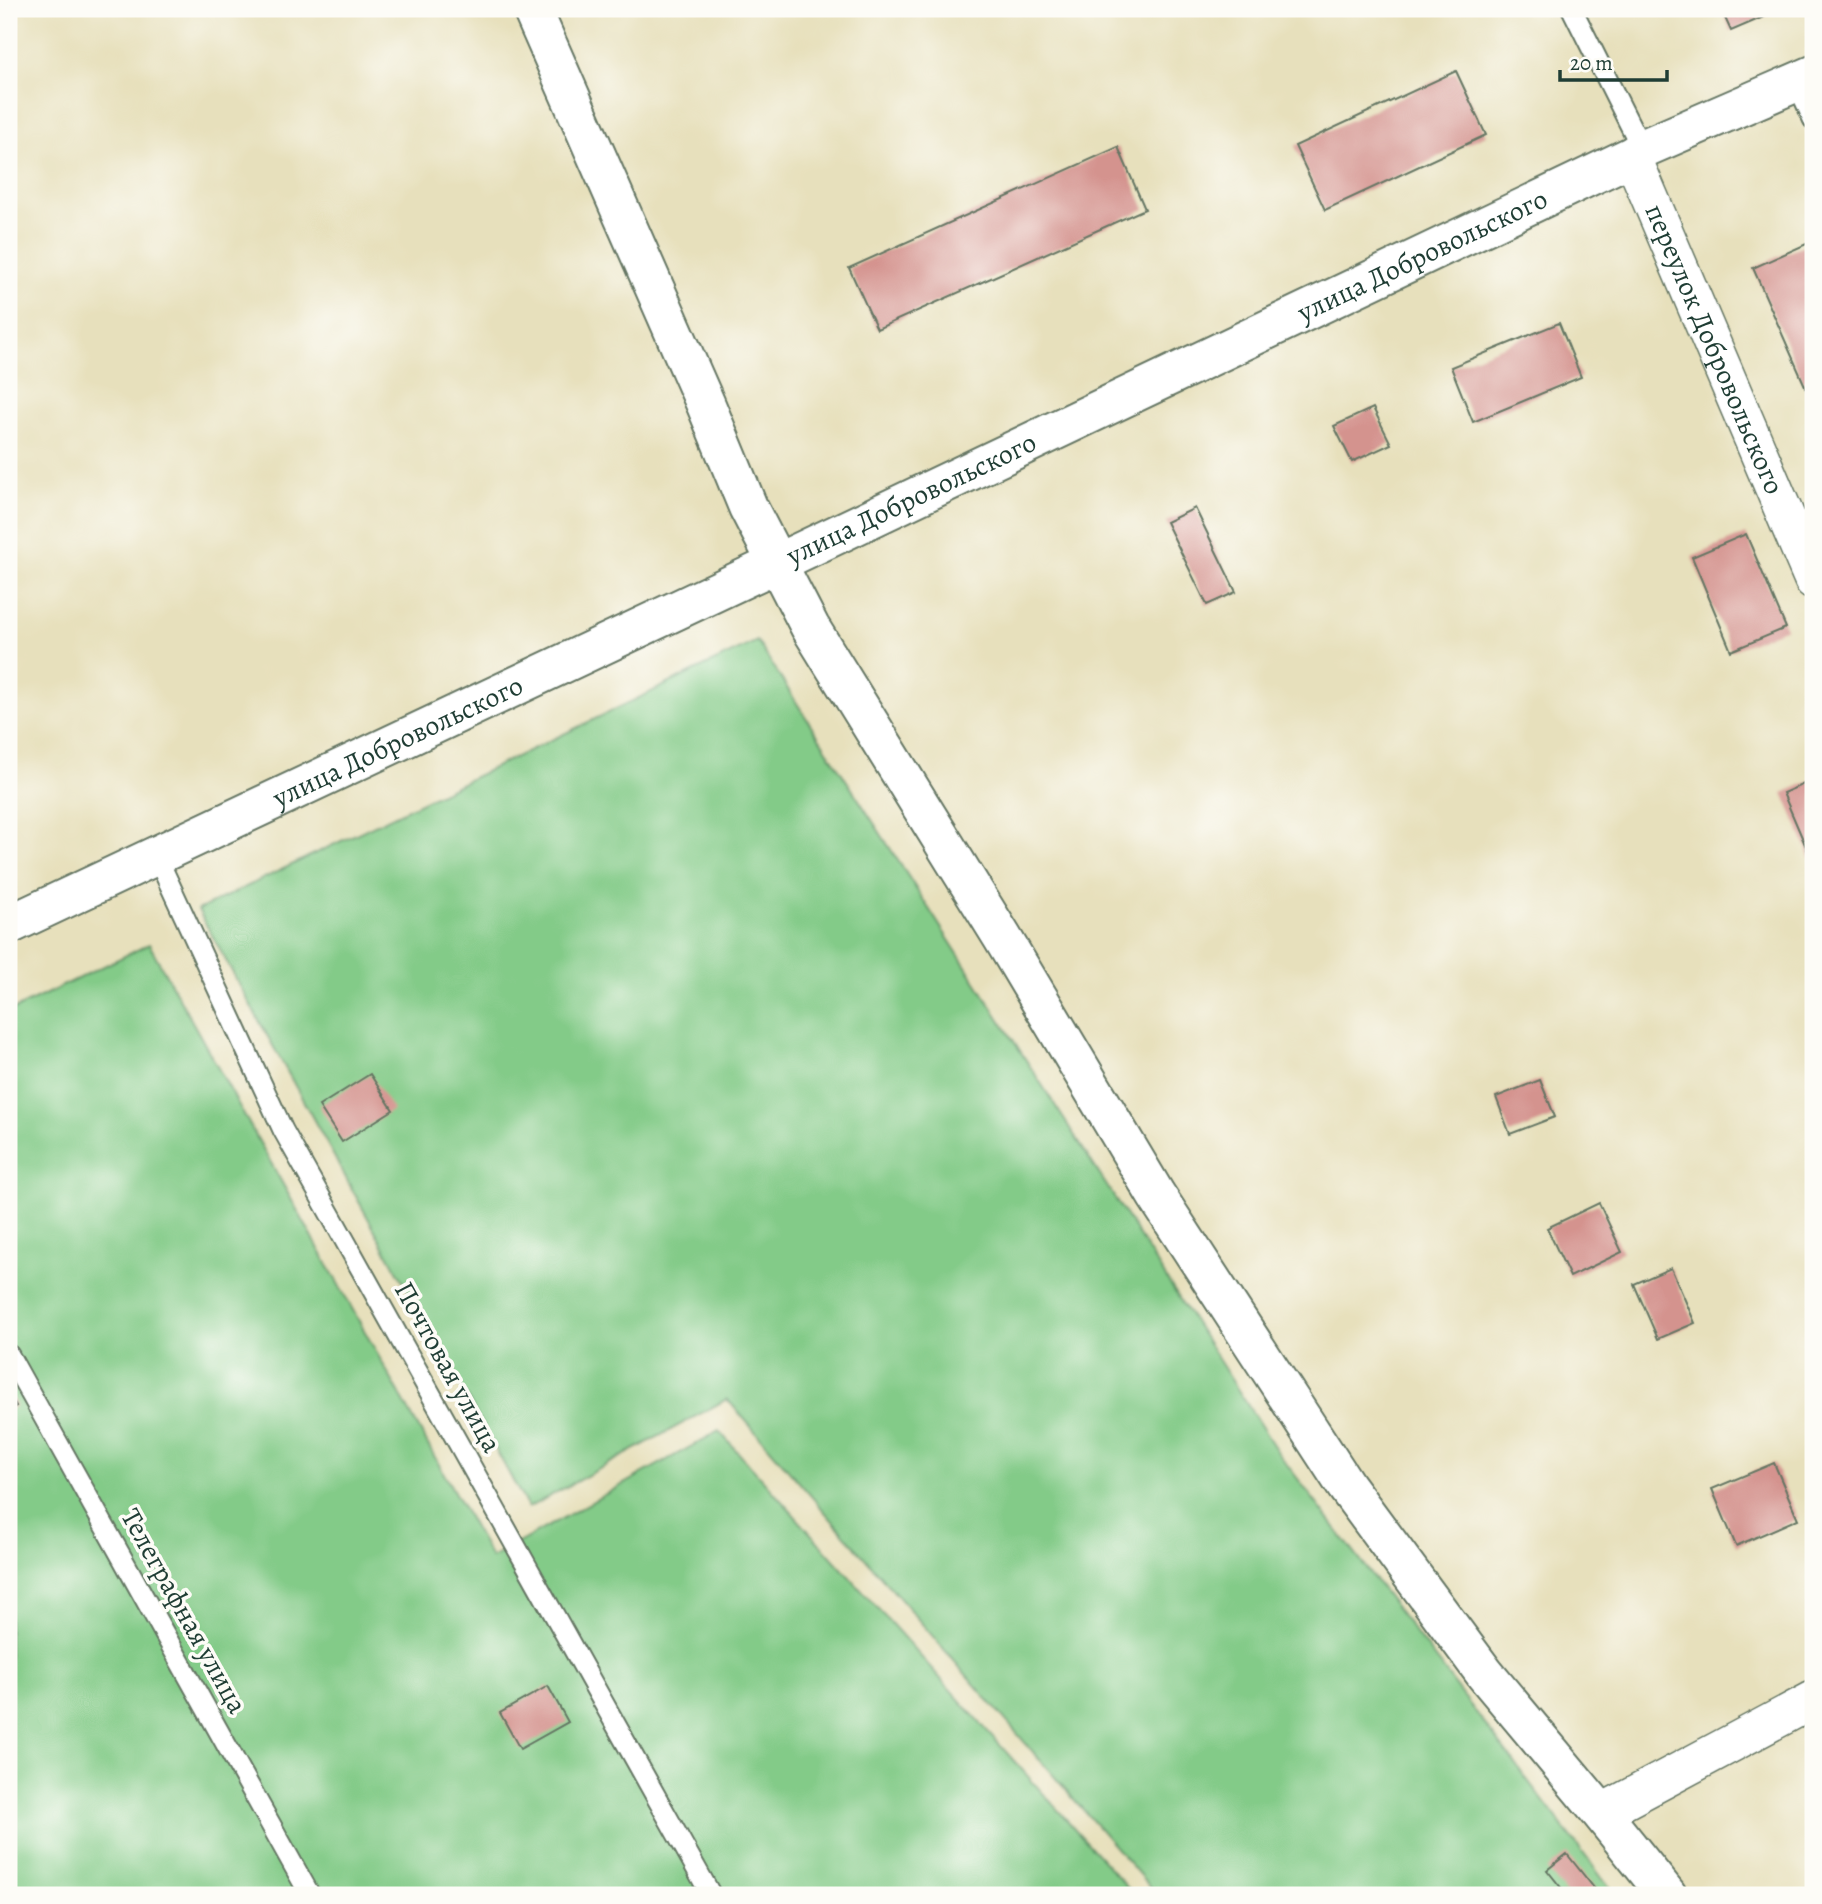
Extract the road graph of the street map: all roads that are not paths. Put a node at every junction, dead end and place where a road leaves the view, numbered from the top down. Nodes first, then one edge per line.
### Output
1 (532, 9) edge
2 (1572, 9) edge
3 (1805, 79) edge
4 (1813, 119) edge
5 (1637, 152) junction
6 (777, 563) junction
7 (1813, 580) edge
8 (156, 855) junction
9 (9, 925) edge
10 (9, 1355) edge
11 (1813, 1700) edge
12 (1601, 1813) junction
13 (1660, 1893) edge
14 (310, 1895) edge
15 (711, 1895) edge

1 - 6 street
2 - 5 lane
3 - 4 lane
3 - 5 street, улица Добровольского
5 - 6 street, улица Добровольского
5 - 7 street, переулок Добровольского
6 - 8 street, улица Добровольского
6 - 12 street
8 - 9 street, улица Добровольского
8 - 15 lane, Почтовая улица
10 - 14 lane, Телеграфная улица
11 - 12 street
12 - 13 street

